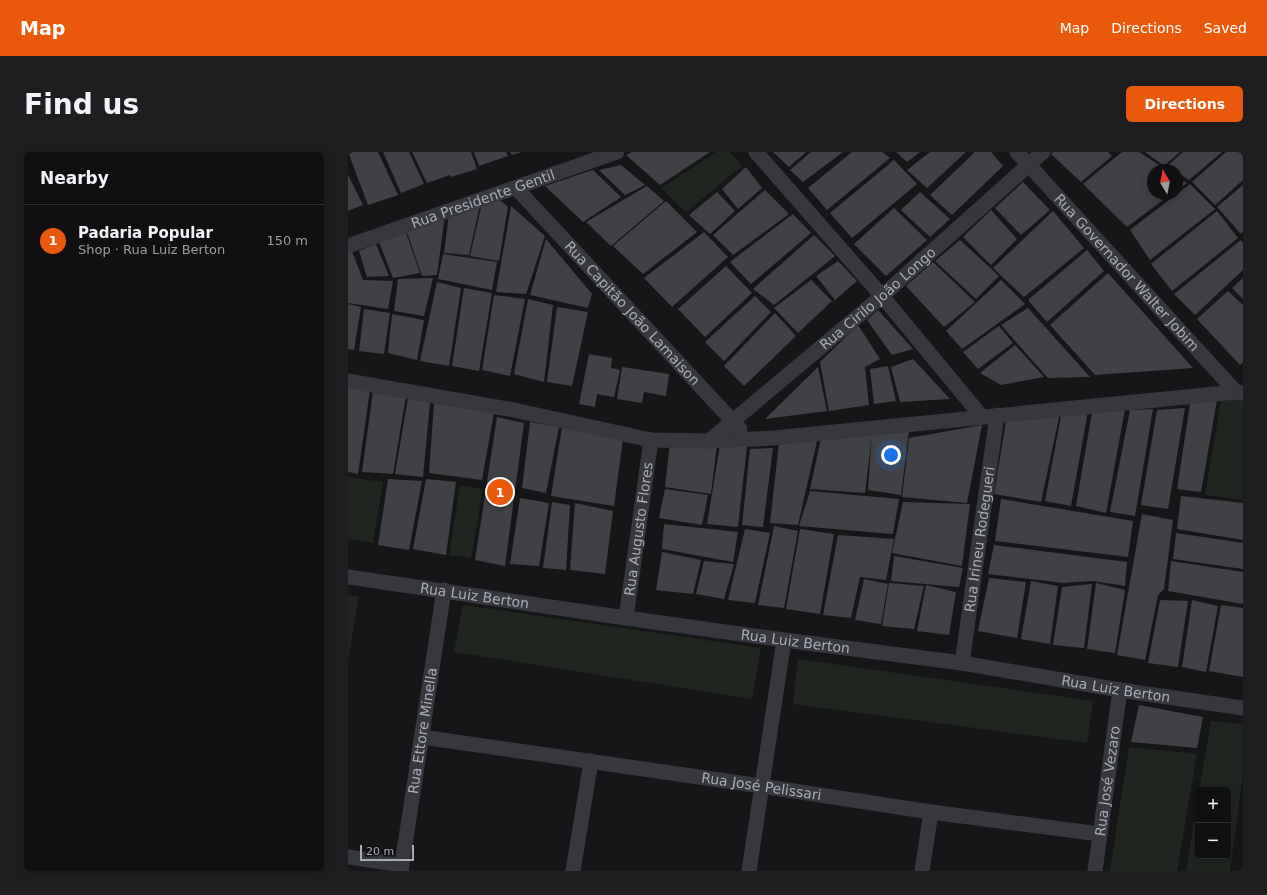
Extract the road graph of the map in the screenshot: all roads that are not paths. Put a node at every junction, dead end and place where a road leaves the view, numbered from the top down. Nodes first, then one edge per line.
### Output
1 (617, 152) edge
2 (756, 152) edge
3 (1017, 152) edge
4 (1043, 152) edge
5 (1029, 165) junction
6 (516, 188) junction
7 (348, 246) edge
8 (882, 296) junction
9 (348, 381) edge
10 (1240, 392) edge
11 (990, 416) junction
12 (733, 422) junction
13 (749, 439) junction
14 (651, 440) junction
15 (709, 441) junction
16 (348, 577) edge
17 (444, 590) junction
18 (626, 618) junction
19 (784, 640) junction
20 (962, 663) junction
21 (1120, 690) junction
22 (1243, 708) edge
23 (422, 737) junction
24 (591, 762) junction
25 (761, 786) junction
26 (931, 812) junction
27 (1100, 834) junction
28 (348, 857) edge
29 (402, 868) edge
30 (573, 871) edge
31 (749, 871) edge
32 (922, 871) edge
33 (1095, 871) edge

1 - 6 street, Rua Presidente Gentil
2 - 8 street
3 - 5 street, Rua Governador Walter Jobim
4 - 5 street, Rua Cirilo João Longo
5 - 8 street, Rua Cirilo João Longo
5 - 10 street, Rua Governador Walter Jobim
6 - 7 street, Rua Presidente Gentil
6 - 12 street, Rua Capitão João Lamaison
8 - 11 street
8 - 12 street, Rua Cirilo João Longo
9 - 14 street
10 - 11 street
11 - 13 street
11 - 20 street, Rua Irineu Rodegueri
12 - 13 street, Rua Capitão João Lamaison
12 - 15 street, Rua Cirilo João Longo
13 - 15 street
14 - 15 street
14 - 18 street, Rua Augusto Flores
16 - 17 street, Rua Luiz Berton
17 - 18 street, Rua Luiz Berton
17 - 23 street, Rua Ettore Minella
18 - 19 street, Rua Luiz Berton
19 - 20 street, Rua Luiz Berton
19 - 25 street
20 - 21 street, Rua Luiz Berton
21 - 22 street, Rua Luiz Berton
21 - 27 street, Rua José Vezaro
23 - 24 street, Rua José Pelissari
23 - 29 street, Rua Ettore Minella
24 - 25 street, Rua José Pelissari
24 - 30 street
25 - 26 street, Rua José Pelissari
25 - 31 street
26 - 27 street, Rua José Pelissari
26 - 32 street
27 - 33 street, Rua José Vezaro
28 - 29 street

